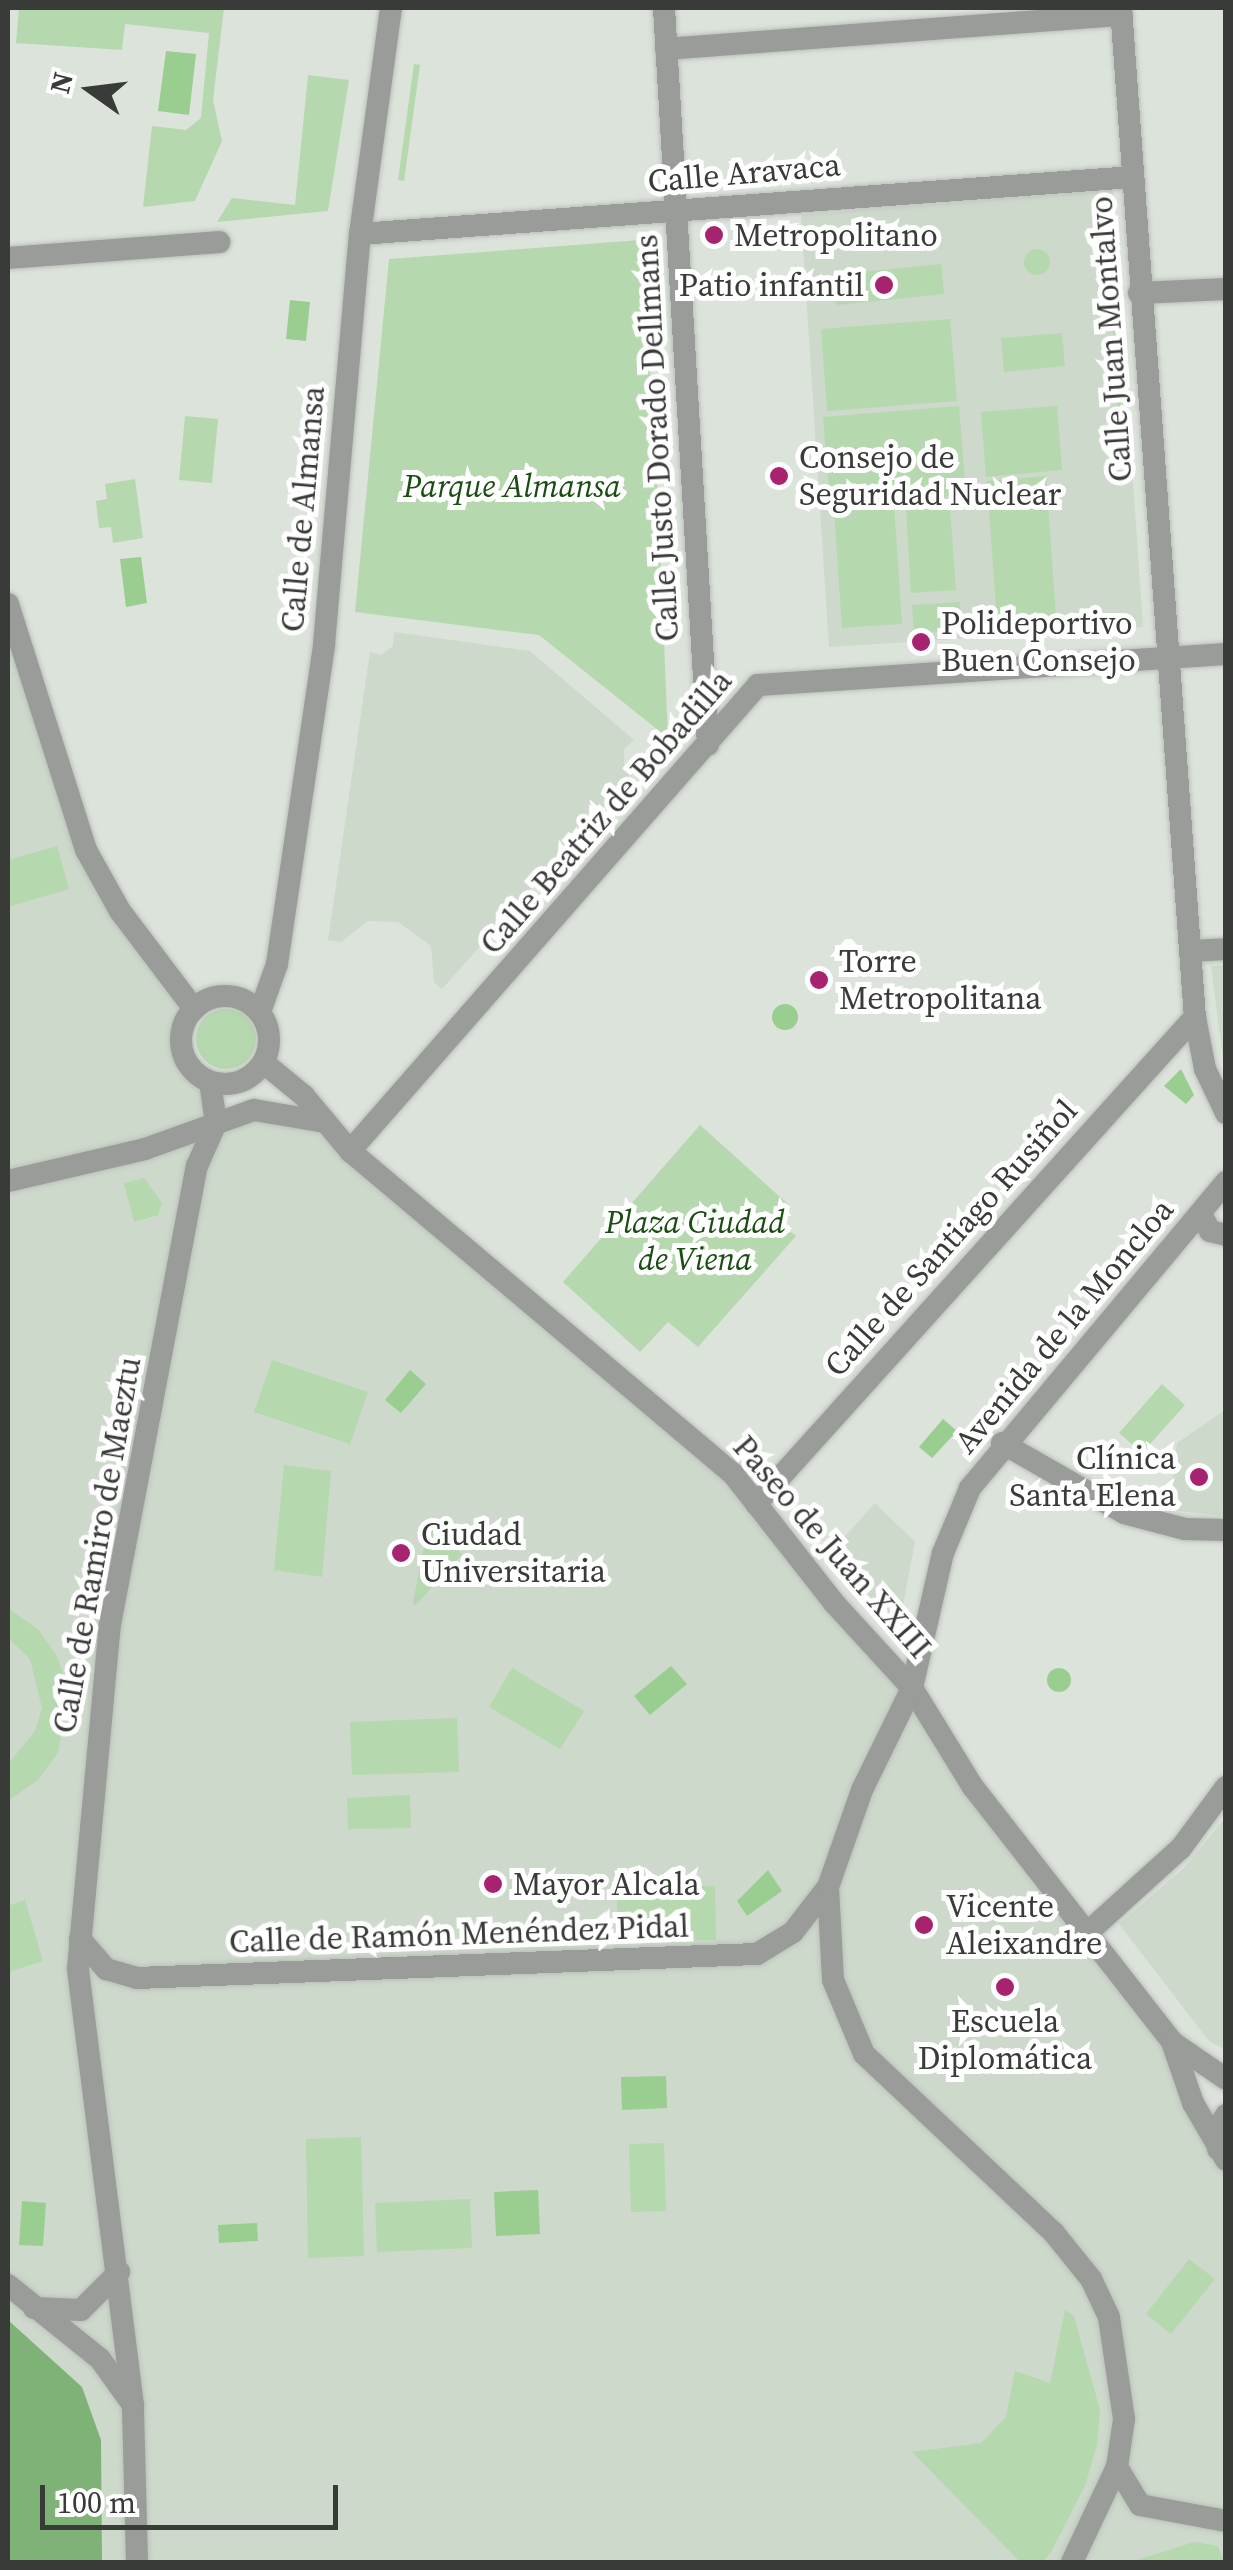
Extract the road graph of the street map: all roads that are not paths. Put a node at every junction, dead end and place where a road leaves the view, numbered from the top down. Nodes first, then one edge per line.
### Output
1 (391, 8) edge
2 (664, 8) edge
3 (1121, 11) edge
4 (666, 49) junction
5 (1132, 177) junction
6 (678, 211) junction
7 (360, 234) junction
8 (219, 242) dead end
9 (8, 258) edge
10 (1226, 289) edge
11 (1140, 293) junction
12 (8, 604) edge
13 (1226, 654) edge
14 (1166, 658) junction
15 (708, 745) junction
16 (1226, 948) edge
17 (1190, 951) junction
18 (194, 1009) junction
19 (260, 1012) junction
20 (1194, 1017) junction
21 (264, 1062) junction
22 (210, 1082) junction
23 (1226, 1113) edge
24 (216, 1122) junction
25 (325, 1122) junction
26 (145, 1149) junction
27 (350, 1151) junction
28 (197, 1166) junction
29 (8, 1181) edge
30 (1226, 1182) edge
31 (1201, 1214) junction
32 (1226, 1235) edge
33 (1002, 1443) junction
34 (756, 1504) junction
35 (1226, 1530) edge
36 (912, 1688) junction
37 (1226, 1788) edge
38 (828, 1887) junction
39 (1086, 1934) junction
40 (80, 1939) junction
41 (1172, 2042) junction
42 (1226, 2079) edge
43 (1226, 2115) edge
44 (1222, 2154) edge
45 (119, 2272) junction
46 (8, 2285) edge
47 (34, 2308) junction
48 (133, 2405) junction
49 (1117, 2467) junction
50 (1226, 2521) edge
51 (137, 2562) edge
52 (1072, 2562) edge

1 - 7 street, Calle de Almansa
2 - 4 street, Calle Justo Dorado Dellmans
3 - 4 street
3 - 5 street, Calle Juan Montalvo
4 - 6 street, Calle Justo Dorado Dellmans
5 - 6 street, Calle Aravaca
5 - 11 street, Calle Juan Montalvo
6 - 7 street, Calle Aravaca
6 - 15 street, Calle Justo Dorado Dellmans
7 - 19 street, Calle de Almansa
8 - 9 street
10 - 11 street
11 - 14 street, Calle Juan Montalvo
12 - 18 street
13 - 14 street, Calle Beatriz de Bobadilla
14 - 15 street, Calle Beatriz de Bobadilla
14 - 17 street, Calle Juan Montalvo
15 - 27 street, Calle Beatriz de Bobadilla
16 - 17 street
17 - 20 street, Calle Juan Montalvo
18 - 19 street
18 - 22 street
19 - 21 street
20 - 23 street, Calle Juan Montalvo
20 - 34 street, Calle de Santiago Rusiñol
21 - 22 street
21 - 25 street, Paseo de Juan XXIII
22 - 24 street
24 - 25 street
24 - 26 street
24 - 28 street, Calle de Ramiro de Maeztu
25 - 27 street, Paseo de Juan XXIII
26 - 28 street
26 - 29 street
27 - 34 street, Paseo de Juan XXIII
28 - 40 street, Calle de Ramiro de Maeztu
30 - 31 street, Avenida de la Moncloa
31 - 32 street
31 - 33 street, Avenida de la Moncloa
33 - 35 street
33 - 36 street, Avenida de la Moncloa
34 - 36 street, Paseo de Juan XXIII
36 - 38 street, Avenida de la Moncloa
36 - 39 street, Paseo de Juan XXIII
37 - 39 street
38 - 40 street, Calle de Ramón Menéndez Pidal
38 - 49 street
39 - 41 street, Paseo de Juan XXIII
40 - 45 street, Calle de Ramiro de Maeztu
41 - 42 street
41 - 44 street
43 - 44 street
45 - 47 street
45 - 48 street, Calle de Ramiro de Maeztu
46 - 47 street
47 - 48 street
48 - 51 street, Calle de Ramiro de Maeztu
49 - 50 street
49 - 52 street

